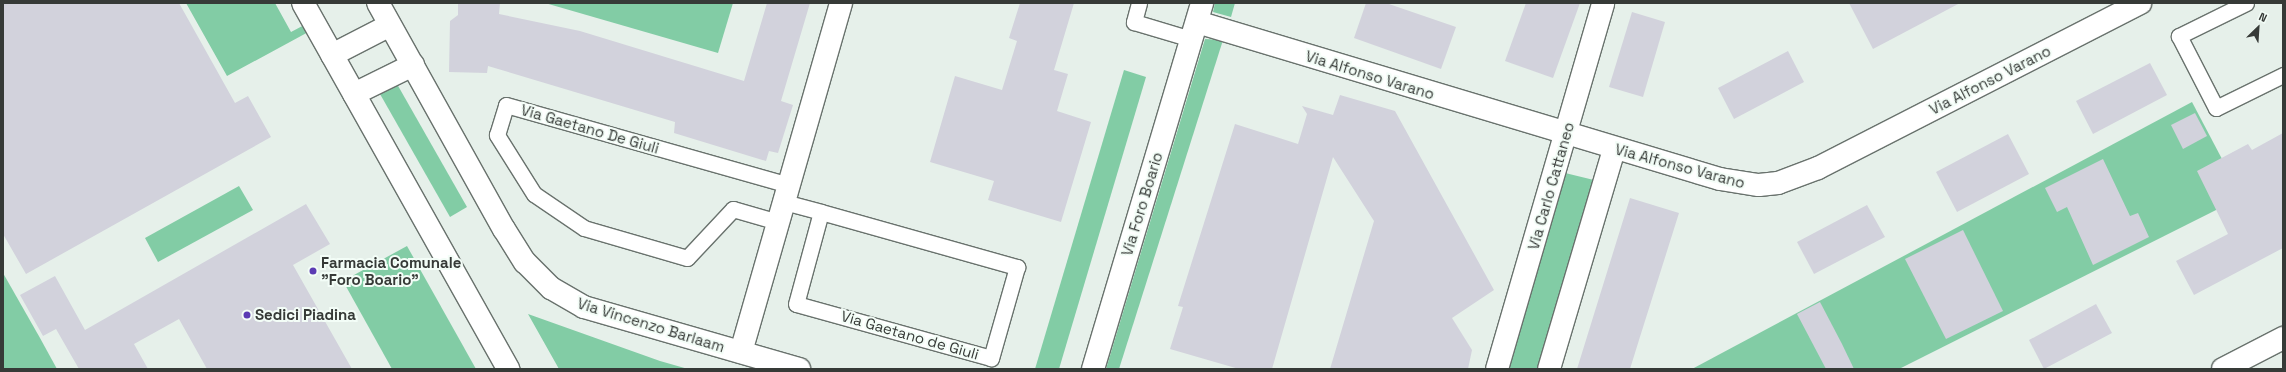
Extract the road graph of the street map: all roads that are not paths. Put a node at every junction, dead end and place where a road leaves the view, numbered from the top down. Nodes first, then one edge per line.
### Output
1 (303, 3) edge
2 (378, 3) edge
3 (841, 3) edge
4 (1139, 3) edge
5 (1603, 3) edge
6 (2140, 3) edge
7 (2246, 3) edge
8 (1197, 22) edge
9 (390, 25) junction
10 (327, 46) junction
11 (413, 65) junction
12 (2283, 75) edge
13 (354, 94) junction
14 (1566, 134) junction
15 (1614, 149) junction
16 (784, 203) junction
17 (821, 212) junction
18 (2283, 338) edge
19 (741, 352) junction
20 (508, 369) edge
21 (799, 369) edge
22 (1093, 369) edge
23 (1497, 369) edge
24 (1549, 369) edge
25 (2223, 369) edge

1 - 10 street
2 - 9 street, Via Vincenzo Barlaam
3 - 16 street
4 - 8 lane
5 - 14 street, Via Carlo Cattaneo
6 - 15 street, Via Alfonso Varano
7 - 12 lane
8 - 14 street, Via Alfonso Varano
8 - 22 street, Via Foro Boario
9 - 10 street
9 - 11 street, Via Vincenzo Barlaam
10 - 13 street
11 - 13 street
11 - 19 street, Via Vincenzo Barlaam
13 - 20 street
14 - 15 street, Via Alfonso Varano
14 - 23 street, Via Carlo Cattaneo
15 - 24 street
16 - 16 lane, Via Gaetano De Giuli
16 - 17 lane, Via Gaetano de Giuli
16 - 19 street
17 - 17 lane, Via Gaetano de Giuli
18 - 25 street
19 - 21 street, Via Vincenzo Barlaam

